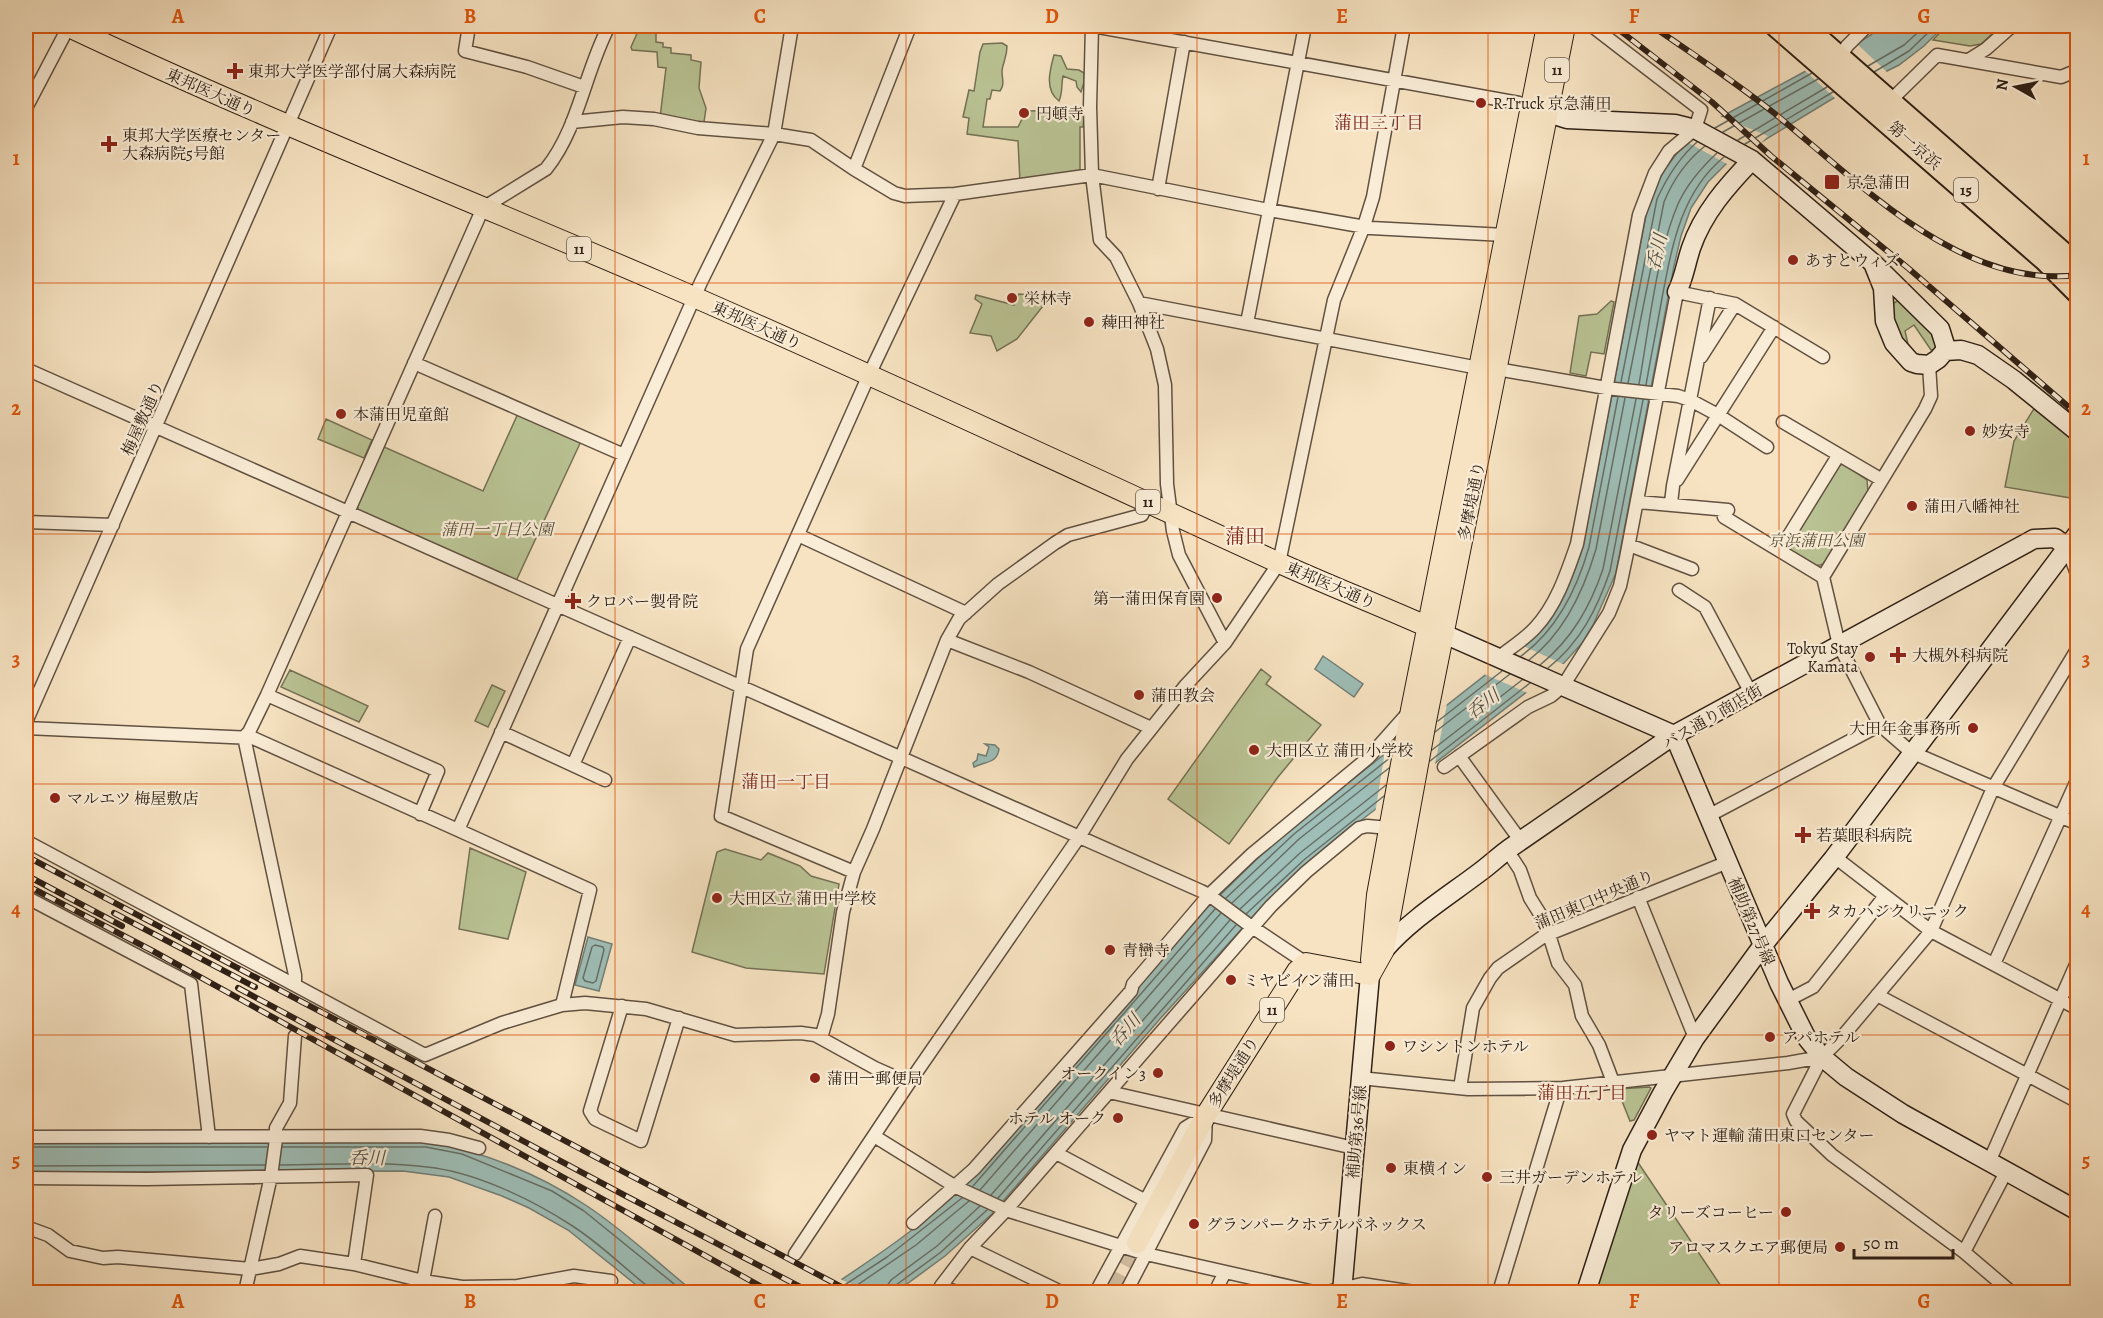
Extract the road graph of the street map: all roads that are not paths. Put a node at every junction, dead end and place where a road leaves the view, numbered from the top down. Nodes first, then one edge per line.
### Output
1 (68, 26) edge
2 (331, 26) edge
3 (469, 26) edge
4 (609, 26) edge
5 (792, 26) edge
6 (909, 26) edge
7 (1092, 26) edge
8 (1305, 26) edge
9 (1404, 26) edge
10 (1547, 26) edge
11 (1565, 26) edge
12 (1592, 26) edge
13 (1777, 26) edge
14 (1803, 26) edge
15 (1867, 26) edge
16 (2012, 26) edge
17 (1184, 42) junction
18 (1835, 54) junction
19 (1970, 59) junction
20 (1298, 63) junction
21 (2078, 70) edge
22 (1394, 81) junction
23 (584, 87) junction
24 (1884, 107) junction
25 (26, 108) edge
26 (1539, 111) junction
27 (572, 122) junction
28 (287, 126) junction
29 (1697, 130) junction
30 (774, 134) junction
31 (1749, 158) junction
32 (854, 169) junction
33 (1092, 175) junction
34 (1158, 189) junction
35 (955, 194) junction
36 (483, 208) junction
37 (1271, 210) junction
38 (1364, 226) junction
39 (1505, 235) junction
40 (2075, 260) edge
41 (1874, 263) junction
42 (1677, 292) junction
43 (2078, 292) edge
44 (1904, 293) junction
45 (695, 297) junction
46 (1710, 298) junction
47 (1885, 302) junction
48 (1139, 303) junction
49 (1736, 304) junction
50 (1247, 323) junction
51 (1774, 327) junction
52 (1326, 338) junction
53 (1945, 351) junction
54 (1823, 357) dead end
55 (414, 363) junction
56 (1698, 363) junction
57 (1929, 365) junction
58 (1488, 368) junction
59 (26, 369) edge
60 (869, 375) junction
61 (1608, 388) junction
62 (1655, 393) junction
63 (1690, 400) junction
64 (1718, 415) junction
65 (1783, 422) dead end
66 (156, 426) junction
67 (2078, 432) edge
68 (1767, 447) dead end
69 (624, 455) junction
70 (1838, 456) junction
71 (1882, 480) junction
72 (1673, 486) junction
73 (1148, 501) junction
74 (1638, 502) junction
75 (1671, 503) junction
76 (348, 512) junction
77 (1171, 512) junction
78 (26, 522) edge
79 (113, 525) junction
80 (798, 535) junction
81 (2072, 540) edge
82 (1629, 545) junction
83 (1780, 550) junction
84 (1279, 563) junction
85 (1692, 569) dead end
86 (1823, 577) junction
87 (2078, 577) edge
88 (1680, 590) dead end
89 (558, 605) junction
90 (966, 613) junction
91 (1436, 630) junction
92 (630, 637) junction
93 (947, 640) junction
94 (1225, 643) junction
95 (1839, 645) junction
96 (2078, 648) edge
97 (1499, 658) junction
98 (1555, 683) junction
99 (742, 686) junction
100 (1751, 693) junction
101 (267, 695) junction
102 (1418, 715) junction
103 (26, 722) edge
104 (1880, 725) junction
105 (26, 728) edge
106 (1151, 728) junction
107 (501, 732) junction
108 (1674, 735) junction
109 (244, 736) junction
110 (1911, 752) junction
111 (1459, 756) junction
112 (902, 757) junction
113 (573, 765) junction
114 (1444, 767) dead end
115 (2078, 778) edge
116 (604, 780) dead end
117 (1993, 789) junction
118 (420, 814) junction
119 (1708, 816) junction
120 (2060, 817) junction
121 (2078, 824) edge
122 (1389, 828) junction
123 (458, 830) junction
124 (1079, 837) junction
125 (26, 841) edge
126 (1514, 845) junction
127 (1833, 859) junction
128 (1728, 862) junction
129 (854, 872) junction
130 (1211, 896) junction
131 (1885, 896) junction
132 (26, 897) edge
133 (1638, 897) junction
134 (1250, 926) junction
135 (1931, 931) junction
136 (1550, 933) junction
137 (1763, 945) junction
138 (1384, 950) junction
139 (2078, 960) edge
140 (1306, 963) junction
141 (1994, 964) junction
142 (1370, 975) junction
143 (295, 984) junction
144 (1877, 995) junction
145 (2060, 999) junction
146 (1788, 1000) junction
147 (562, 1005) junction
148 (622, 1006) junction
149 (2078, 1009) edge
150 (679, 1018) junction
151 (295, 1036) dead end
152 (821, 1038) junction
153 (1695, 1038) junction
154 (1822, 1057) junction
155 (1673, 1074) junction
156 (2027, 1075) junction
157 (1360, 1078) junction
158 (1613, 1082) junction
159 (909, 1083) junction
160 (1460, 1088) junction
161 (1563, 1088) junction
162 (1109, 1092) junction
163 (2078, 1102) edge
164 (1206, 1114) junction
165 (873, 1136) junction
166 (26, 1137) edge
167 (209, 1137) junction
168 (277, 1137) junction
169 (1354, 1148) junction
170 (479, 1149) dead end
171 (1056, 1153) junction
172 (1989, 1162) junction
173 (2006, 1172) junction
174 (271, 1174) junction
175 (26, 1178) edge
176 (958, 1187) junction
177 (1146, 1201) junction
178 (1003, 1209) junction
179 (2078, 1211) edge
180 (435, 1216) dead end
181 (913, 1223) dead end
182 (26, 1227) edge
183 (970, 1248) junction
184 (1134, 1248) junction
185 (1964, 1251) junction
186 (795, 1254) dead end
187 (354, 1264) junction
188 (250, 1269) junction
189 (1224, 1274) junction
190 (423, 1281) junction
191 (611, 1281) dead end
192 (517, 1289) edge
193 (1337, 1291) edge
194 (245, 1293) edge
195 (956, 1293) edge
196 (1061, 1293) edge
197 (1096, 1293) edge
198 (1126, 1293) edge
199 (1215, 1293) edge
200 (1314, 1293) edge
201 (1414, 1293) edge
202 (1499, 1293) edge
203 (1586, 1293) edge
204 (2011, 1293) edge

1 - 25 street
1 - 28 main road, 東邦医大通り / 11
2 - 28 street, 梅屋敷通り
3 - 23 street
4 - 23 street
5 - 30 street
6 - 32 street
7 - 17 street
7 - 33 street
8 - 20 street
9 - 22 street
10 - 26 main road, 多摩堤通り / 11
11 - 26 main road, 多摩堤通り / 11
12 - 29 street
13 - 18 highway, 第一京浜 / 15
14 - 18 highway, 第一京浜 / 15
15 - 18 street
16 - 19 street
17 - 20 street
17 - 34 street
18 - 24 highway, 第一京浜 / 15
19 - 21 street
19 - 24 street
20 - 22 street
20 - 37 street
22 - 26 street
22 - 38 street
23 - 27 street
24 - 40 highway, 第一京浜 / 15
24 - 43 highway, 第一京浜 / 15
26 - 29 street
26 - 39 main road, 多摩堤通り / 11
26 - 58 main road, 多摩堤通り / 11
27 - 30 street
27 - 36 street
28 - 36 main road, 東邦医大通り / 11
28 - 66 street, 梅屋敷通り
29 - 31 street
29 - 61 street
30 - 32 street
30 - 45 street
31 - 41 street
31 - 42 street
32 - 35 street
33 - 34 street
33 - 35 street
33 - 48 street
34 - 37 street
35 - 60 street
36 - 45 main road, 東邦医大通り / 11
36 - 55 street
37 - 38 street
37 - 50 street
38 - 39 street
38 - 52 street
39 - 58 main road, 多摩堤通り / 11
41 - 44 street
41 - 47 street
42 - 46 street
42 - 62 street
44 - 47 street
44 - 53 street
45 - 60 main road, 東邦医大通り / 11
45 - 69 street
46 - 49 street
46 - 56 street
47 - 57 street
48 - 50 street
48 - 77 street
49 - 51 street
49 - 56 street
50 - 52 street
51 - 54 street
51 - 64 street
52 - 58 street
52 - 84 street
53 - 57 street
53 - 67 street
55 - 69 street
55 - 76 street
56 - 63 street
57 - 71 street
58 - 61 street
58 - 91 main road, 多摩堤通り / 11
59 - 66 street
60 - 73 main road, 東邦医大通り / 11
60 - 80 street
61 - 62 street
61 - 97 street
62 - 63 street
62 - 74 street
63 - 64 street
63 - 72 street
64 - 68 street
64 - 72 street
65 - 70 street
66 - 76 street
66 - 79 street, 梅屋敷通り
69 - 89 street
70 - 71 street
70 - 83 street
71 - 86 street
72 - 75 street
73 - 77 main road, 東邦医大通り / 11
73 - 90 street
74 - 75 street
74 - 82 street
75 - 83 street
76 - 89 street
76 - 101 street
77 - 84 main road, 東邦医大通り / 11
77 - 94 street
78 - 79 street
79 - 103 street, 梅屋敷通り
80 - 90 street
80 - 99 street
81 - 87 street
81 - 95 street, バス通り商店街
81 - 110 street
82 - 85 street
82 - 98 street
83 - 86 street
84 - 91 main road, 東邦医大通り / 11
84 - 94 street
86 - 95 street
88 - 100 street
89 - 92 street
89 - 107 street
90 - 93 street
91 - 97 street
91 - 102 main road, 多摩堤通り / 11
92 - 99 street
92 - 113 street
93 - 106 street
93 - 112 street
94 - 106 street
95 - 100 street, バス通り商店街
95 - 104 street
96 - 117 street
97 - 98 street
98 - 108 street
98 - 111 street
99 - 112 street
99 - 129 street
100 - 108 street, バス通り商店街
101 - 109 street
101 - 118 street
102 - 122 main road, 多摩堤通り / 11
102 - 130 street
102 - 138 main road, 多摩堤通り / 11
104 - 110 street
104 - 119 street
105 - 109 street
106 - 124 street
107 - 113 street
107 - 123 street
108 - 119 street, 補助第27号線
108 - 126 street, バス通り商店街
109 - 118 street
109 - 143 street
110 - 117 street
110 - 127 street
111 - 114 street
111 - 126 street
112 - 124 street
112 - 129 street
113 - 116 street
115 - 120 street
117 - 120 street
117 - 135 street
118 - 123 street
119 - 128 street, 補助第27号線
120 - 121 street
120 - 141 street
122 - 134 street
122 - 142 main road, 多摩堤通り / 11
123 - 147 street
124 - 130 street
124 - 159 street
125 - 143 street
126 - 136 street
126 - 138 street, バス通り商店街
127 - 131 street
127 - 137 street
128 - 133 street, 蒲田東口中央通り
128 - 137 street, 補助第27号線
129 - 152 street
130 - 134 street
130 - 176 street
131 - 135 street
131 - 146 street
132 - 167 street
133 - 136 street, 蒲田東口中央通り
133 - 153 street
134 - 140 street
134 - 162 street
135 - 141 street
135 - 144 street
136 - 158 street
136 - 160 street, 蒲田東口中央通り
137 - 146 street, 補助第27号線
137 - 153 street
138 - 142 main road, 多摩堤通り / 11
139 - 145 street
140 - 142 main road
140 - 164 main road, 多摩堤通り / 11
141 - 145 street
142 - 157 street, 補助第36号線
143 - 147 street
144 - 154 street
144 - 156 street
145 - 149 street
145 - 156 street
146 - 154 street, 補助第27号線
147 - 148 street
148 - 150 street
148 - 150 street
150 - 152 street
151 - 168 street
152 - 159 street
153 - 155 street
154 - 155 street
154 - 172 street, 補助第27号線
154 - 185 street
155 - 158 street
155 - 203 street
156 - 163 street
156 - 172 street
157 - 160 street
157 - 169 street, 補助第36号線
158 - 161 street
159 - 165 street
160 - 161 street
161 - 202 street
162 - 164 street
162 - 171 street
164 - 169 street
164 - 177 street
164 - 184 main road, 多摩堤通り / 11
165 - 176 street
165 - 186 street
166 - 167 street
167 - 168 street
168 - 170 street
168 - 174 street
169 - 193 street, 補助第36号線
171 - 177 street
171 - 178 street
172 - 173 street, 補助第27号線
173 - 179 street, 補助第27号線
173 - 185 street
174 - 175 street
174 - 187 street
174 - 188 street
176 - 178 street
176 - 181 street
177 - 184 street
178 - 183 street
178 - 184 street
180 - 190 street
182 - 188 street
183 - 195 street
183 - 196 street
184 - 189 street
184 - 197 street
184 - 198 street
185 - 204 street
187 - 188 street
187 - 190 street
188 - 194 street
189 - 199 street
189 - 200 street
190 - 192 street
191 - 192 street
193 - 201 street

